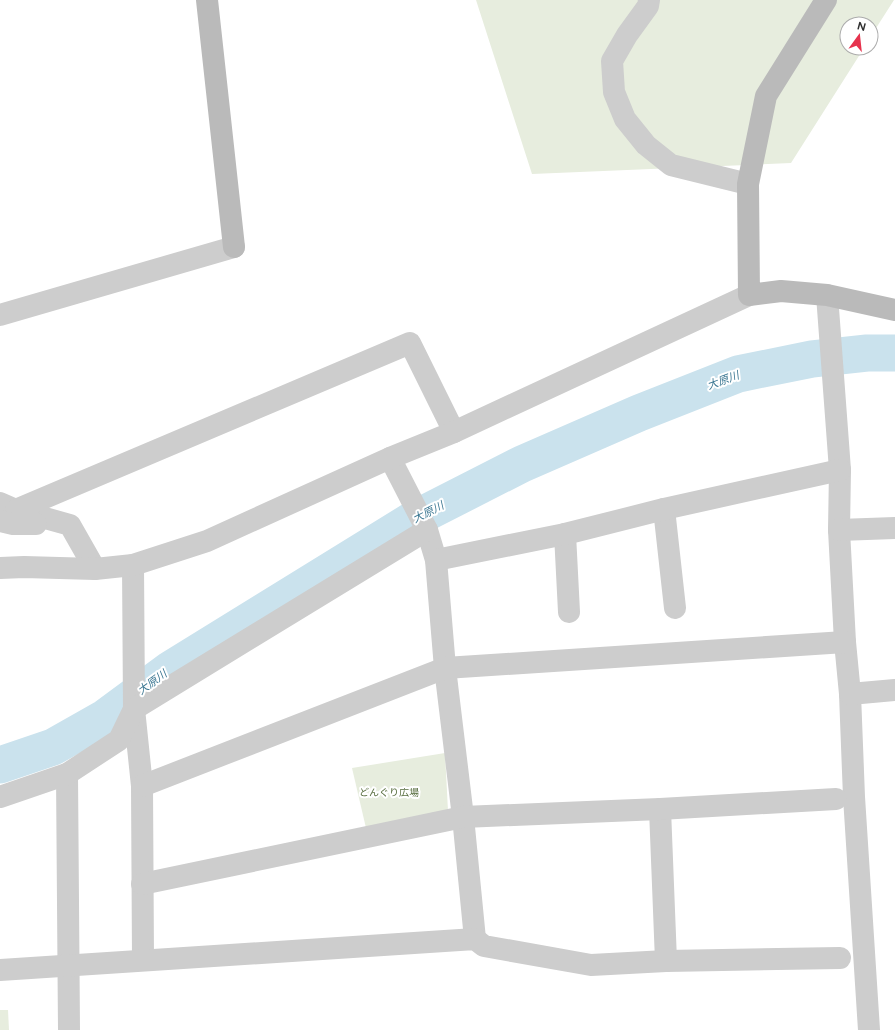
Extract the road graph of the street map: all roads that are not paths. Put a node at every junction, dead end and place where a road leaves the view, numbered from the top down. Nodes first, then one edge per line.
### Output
1 (207, 0) edge
2 (649, 0) edge
3 (826, 0) edge
4 (748, 184) junction
5 (749, 295) junction
6 (827, 295) junction
7 (895, 310) edge
8 (0, 315) edge
9 (454, 432) junction
10 (390, 458) junction
11 (840, 470) junction
12 (664, 509) junction
13 (5, 512) edge
14 (895, 528) edge
15 (427, 530) junction
16 (839, 530) junction
17 (565, 534) junction
18 (436, 560) junction
19 (133, 564) junction
20 (0, 568) edge
21 (95, 568) junction
22 (676, 608) dead end
23 (569, 612) dead end
24 (845, 642) junction
25 (445, 668) junction
26 (895, 690) edge
27 (850, 694) junction
28 (134, 710) junction
29 (67, 774) junction
30 (142, 786) junction
31 (0, 797) edge
32 (836, 799) dead end
33 (660, 809) junction
34 (463, 817) junction
35 (142, 884) junction
36 (475, 939) junction
37 (840, 958) dead end
38 (143, 960) junction
39 (666, 961) junction
40 (68, 965) junction
41 (0, 970) edge
42 (69, 1030) edge
43 (869, 1030) edge

1 - 8 street
2 - 4 street
3 - 4 street
4 - 5 street
5 - 6 street
5 - 9 street
6 - 7 street
6 - 11 street
9 - 10 street
9 - 13 street
10 - 15 street
10 - 19 street
11 - 12 street
11 - 16 street
12 - 17 street
12 - 22 street
13 - 21 street
14 - 16 street
15 - 18 street
15 - 28 street
16 - 24 street
17 - 18 street
17 - 23 street
18 - 25 street
19 - 21 street
19 - 28 street
20 - 21 street
24 - 25 street
24 - 27 street
25 - 30 street
25 - 34 street
26 - 27 street
27 - 43 street
28 - 29 street
28 - 30 street
29 - 31 street
29 - 40 street
30 - 35 street
32 - 33 street
33 - 34 street
33 - 39 street
34 - 35 street
34 - 36 street
35 - 38 street
36 - 38 street
36 - 39 street
37 - 39 street
38 - 40 street
40 - 41 street
40 - 42 street

